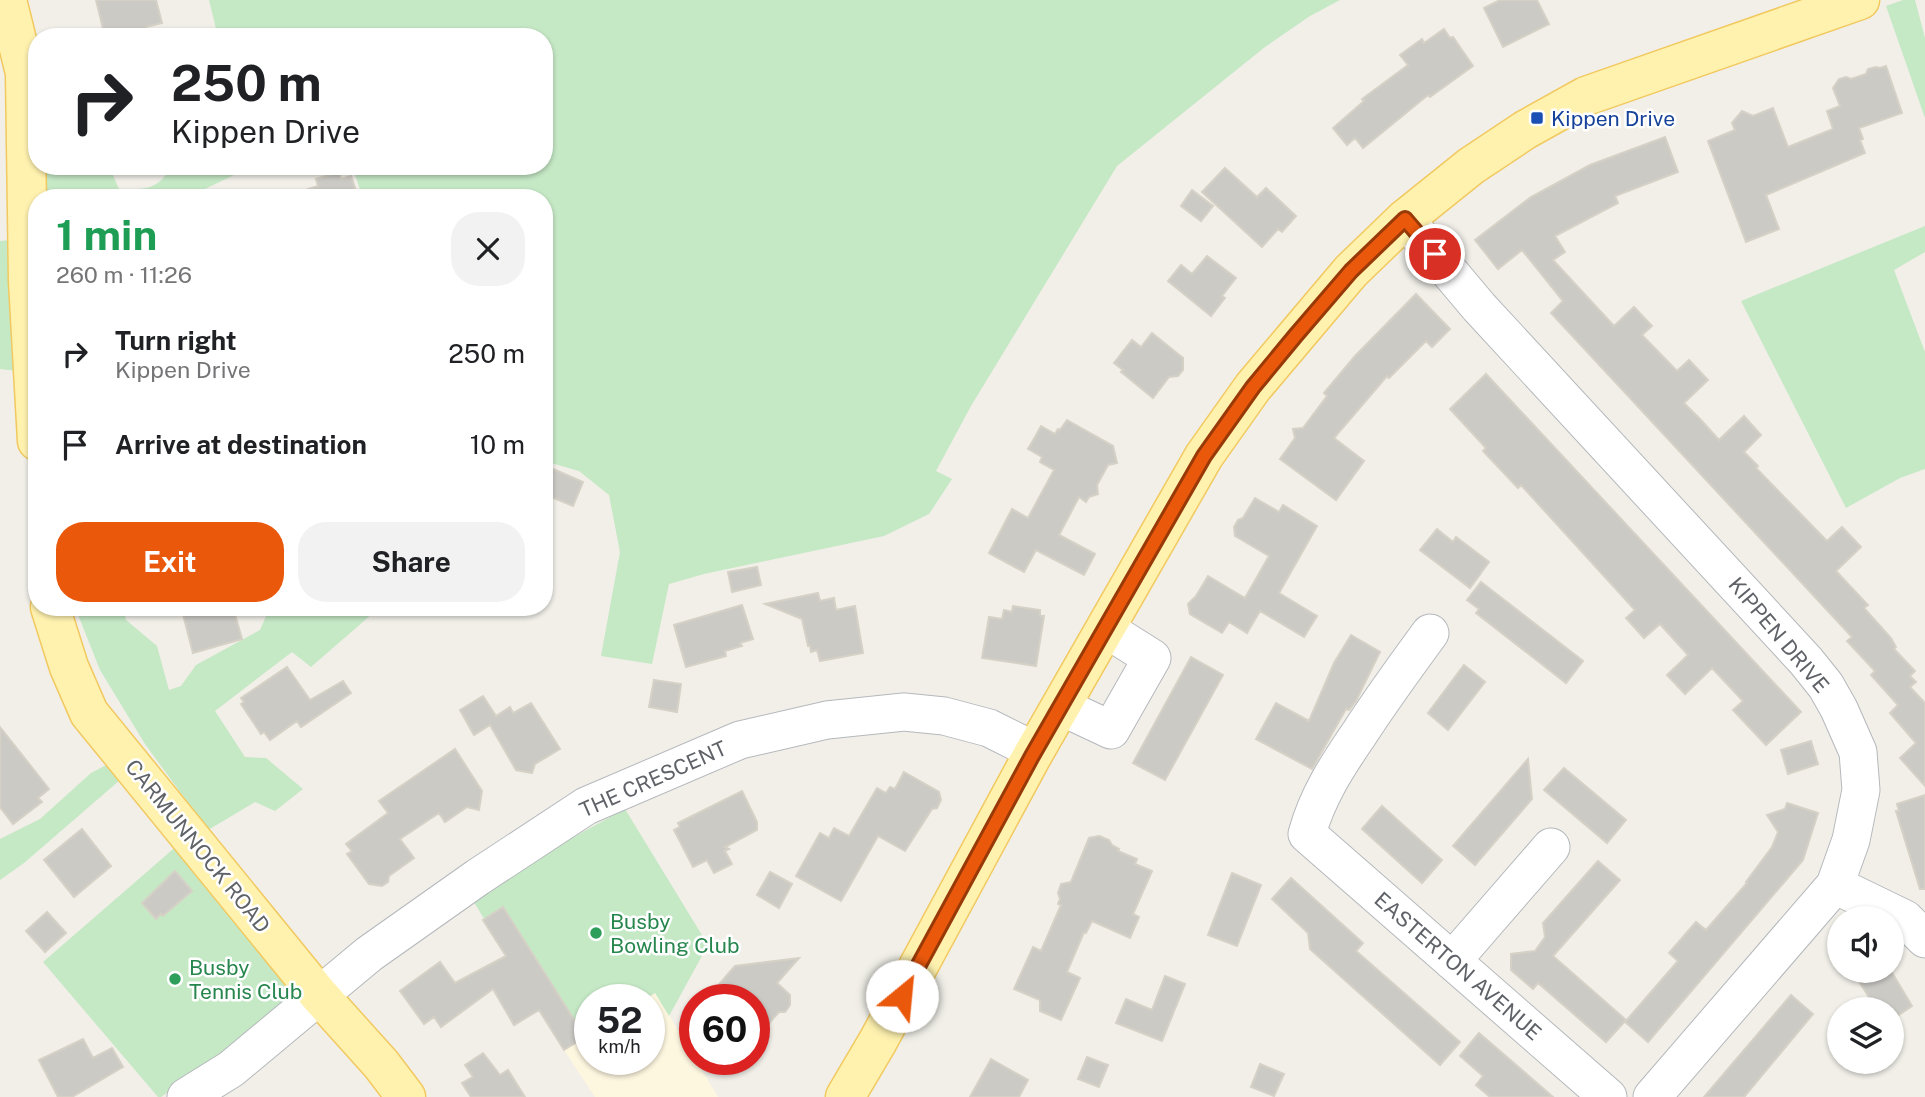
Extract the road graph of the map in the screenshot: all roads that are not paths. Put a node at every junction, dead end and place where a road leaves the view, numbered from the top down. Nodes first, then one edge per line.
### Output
1 (7, 0) edge
2 (1860, 0) edge
3 (1405, 219) junction
4 (28, 281) edge
5 (53, 616) edge
6 (1106, 629) junction
7 (1430, 633) dead end
8 (1062, 707) junction
9 (1035, 751) junction
10 (1551, 847) dead end
11 (1835, 885) junction
12 (1925, 939) edge
13 (1452, 961) junction
14 (318, 994) junction
15 (186, 1097) edge
16 (406, 1097) edge
17 (845, 1097) edge
18 (1608, 1097) edge
19 (1652, 1097) edge

1 - 4 main road
2 - 3 main road
3 - 6 main road
3 - 11 street, KIPPEN DRIVE
5 - 14 main road, CARMUNNOCK ROAD
6 - 8 main road
6 - 8 street
7 - 13 street, EASTERTON AVENUE
8 - 9 main road
9 - 14 street, THE CRESCENT
9 - 17 main road
10 - 13 street
11 - 12 street
11 - 19 street, KIPPEN DRIVE
13 - 18 street, EASTERTON AVENUE
14 - 15 street, THE CRESCENT
14 - 16 main road, CARMUNNOCK ROAD

